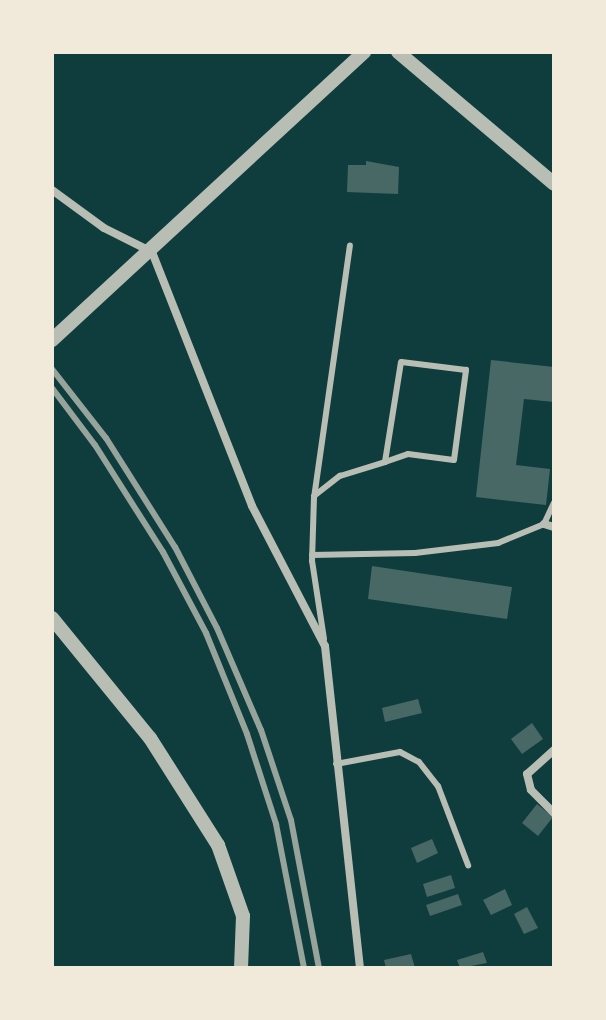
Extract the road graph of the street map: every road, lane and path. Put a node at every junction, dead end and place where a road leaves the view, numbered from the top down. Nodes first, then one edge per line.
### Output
1 (364, 52) edge
2 (398, 52) edge
3 (554, 184) edge
4 (52, 190) edge
5 (350, 246) dead end
6 (152, 252) junction
7 (52, 340) edge
8 (385, 462) junction
9 (314, 496) junction
10 (554, 503) edge
11 (544, 524) junction
12 (554, 527) edge
13 (312, 555) junction
14 (52, 618) edge
15 (325, 646) junction
16 (554, 750) edge
17 (336, 764) junction
18 (554, 813) edge
19 (468, 865) dead end
20 (241, 968) edge
21 (360, 968) edge

1 - 6 street
2 - 3 street
4 - 6 street
5 - 9 lane
6 - 7 street
6 - 15 street
8 - 8 lane
8 - 9 lane
9 - 13 lane
10 - 11 lane
11 - 12 street
11 - 13 lane
13 - 15 lane
14 - 20 street
15 - 17 street
16 - 18 street
17 - 19 lane
17 - 21 street

